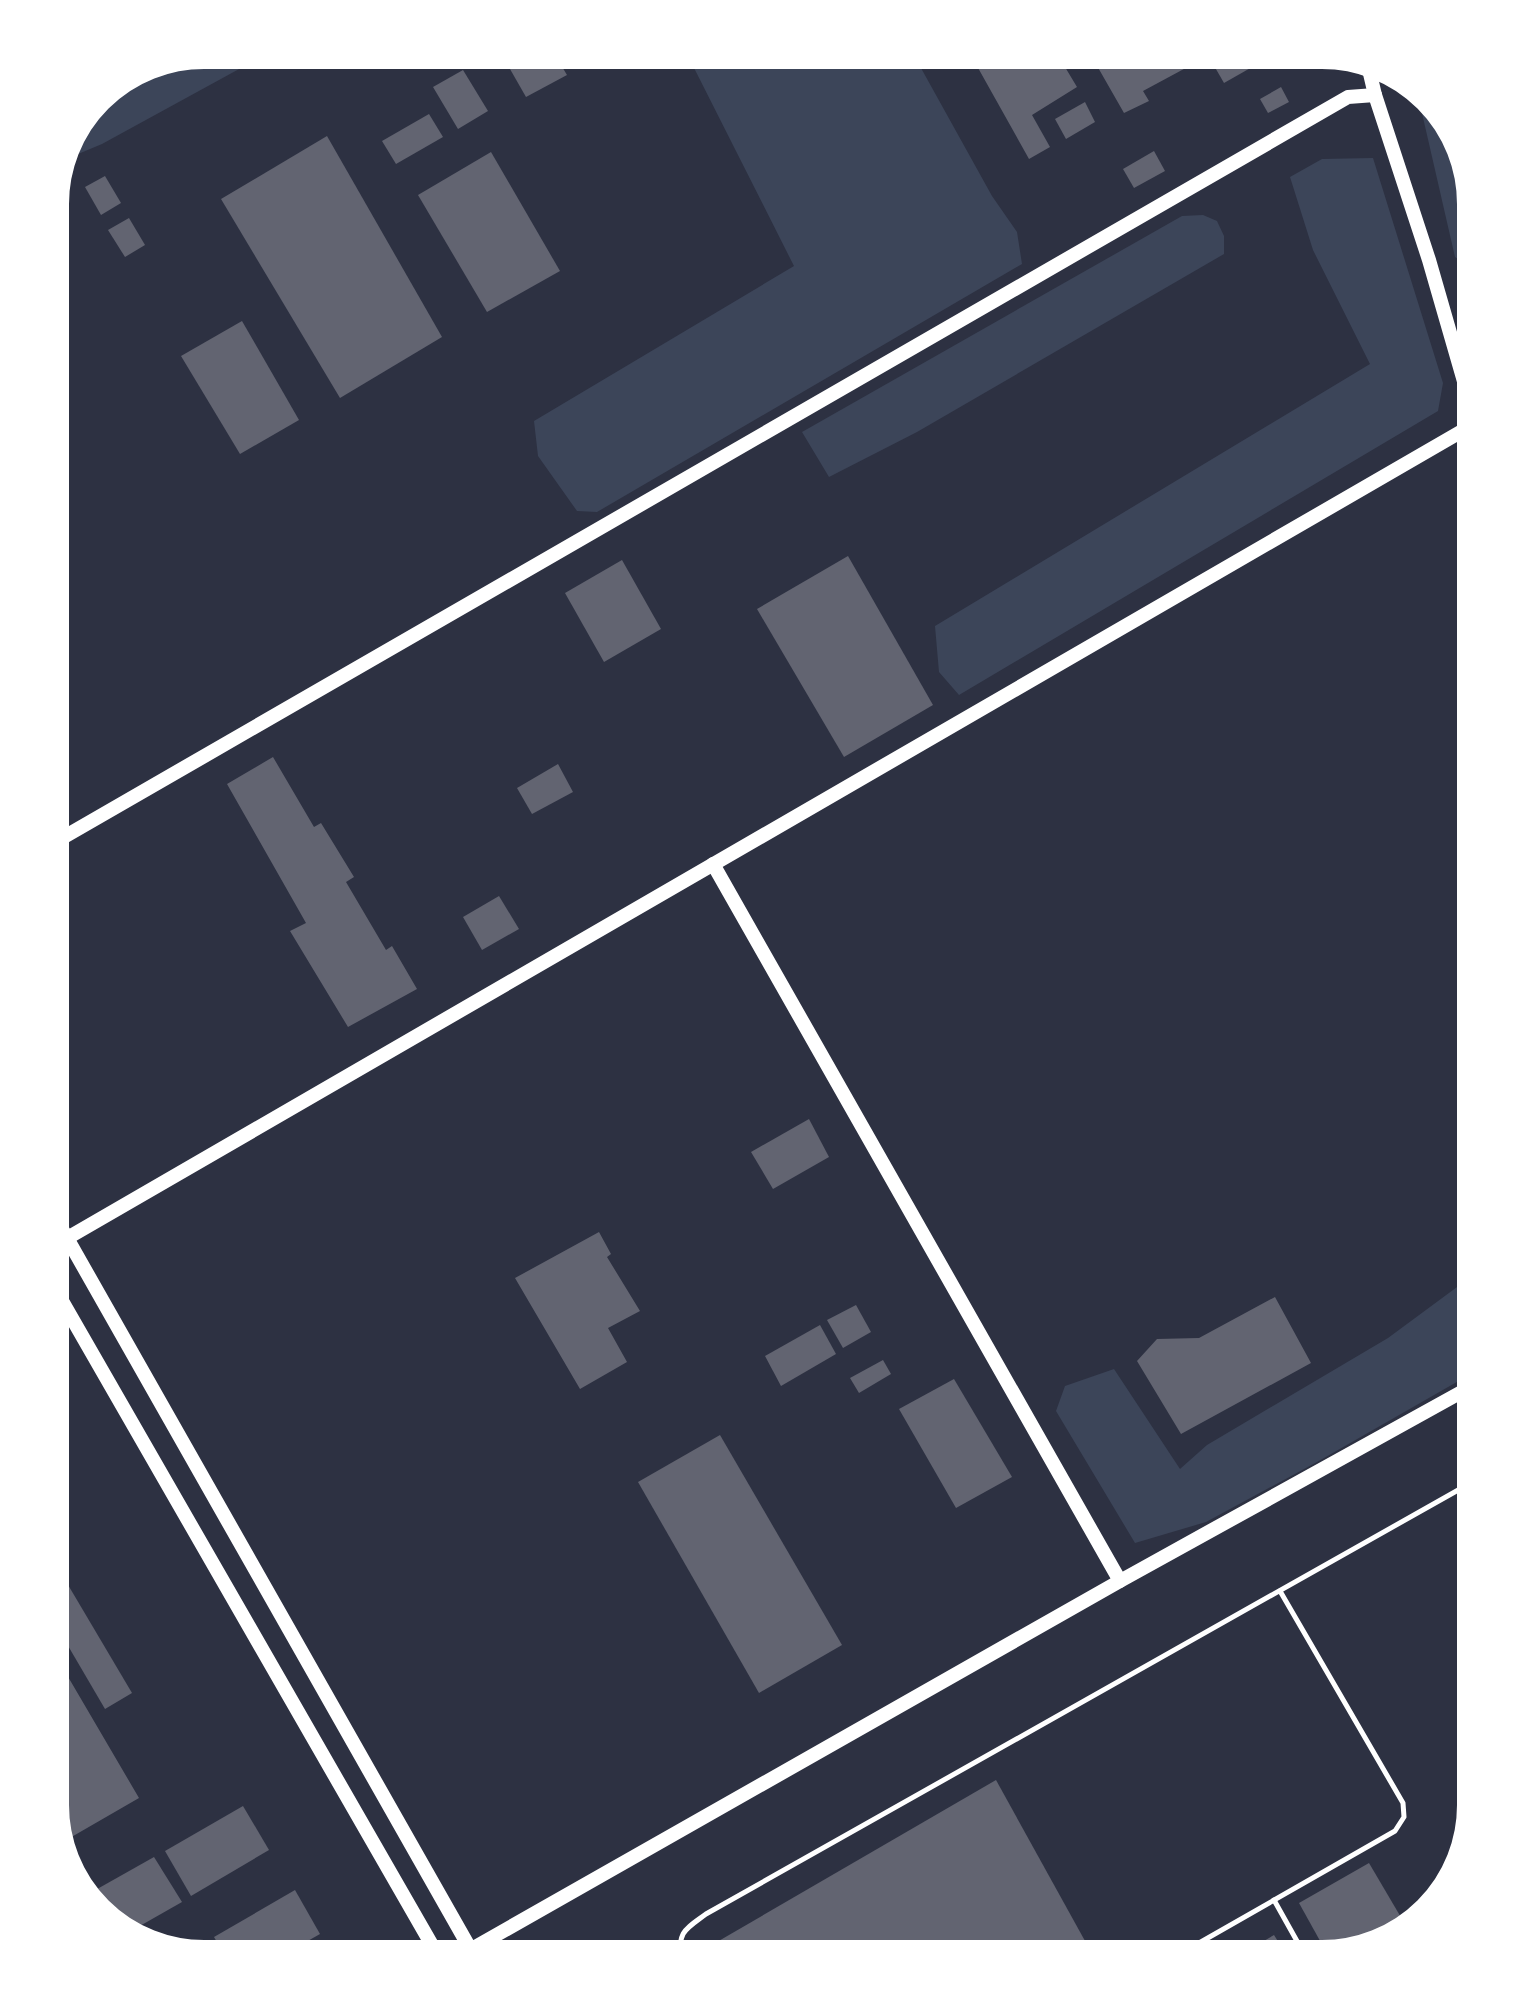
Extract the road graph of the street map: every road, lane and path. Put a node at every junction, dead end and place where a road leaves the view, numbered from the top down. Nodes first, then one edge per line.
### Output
1 (1370, 72) edge
2 (1375, 95) junction
3 (1462, 374) edge
4 (1462, 431) edge
5 (64, 837) edge
6 (713, 864) junction
7 (64, 1231) edge
8 (68, 1238) junction
9 (64, 1240) edge
10 (64, 1304) edge
11 (1462, 1392) edge
12 (1462, 1488) edge
13 (1120, 1581) junction
14 (1280, 1591) junction
15 (1274, 1900) junction
16 (432, 1945) edge
17 (468, 1945) edge
18 (491, 1945) edge
19 (680, 1945) edge
20 (1195, 1945) edge
21 (1299, 1945) edge

1 - 2 street
2 - 3 street
2 - 5 street
4 - 6 street
6 - 8 street
6 - 13 street
7 - 8 street
8 - 9 street
8 - 17 street
10 - 16 street
11 - 13 street
12 - 14 lane
13 - 18 street
14 - 15 lane
14 - 19 lane
15 - 20 lane
15 - 21 lane

